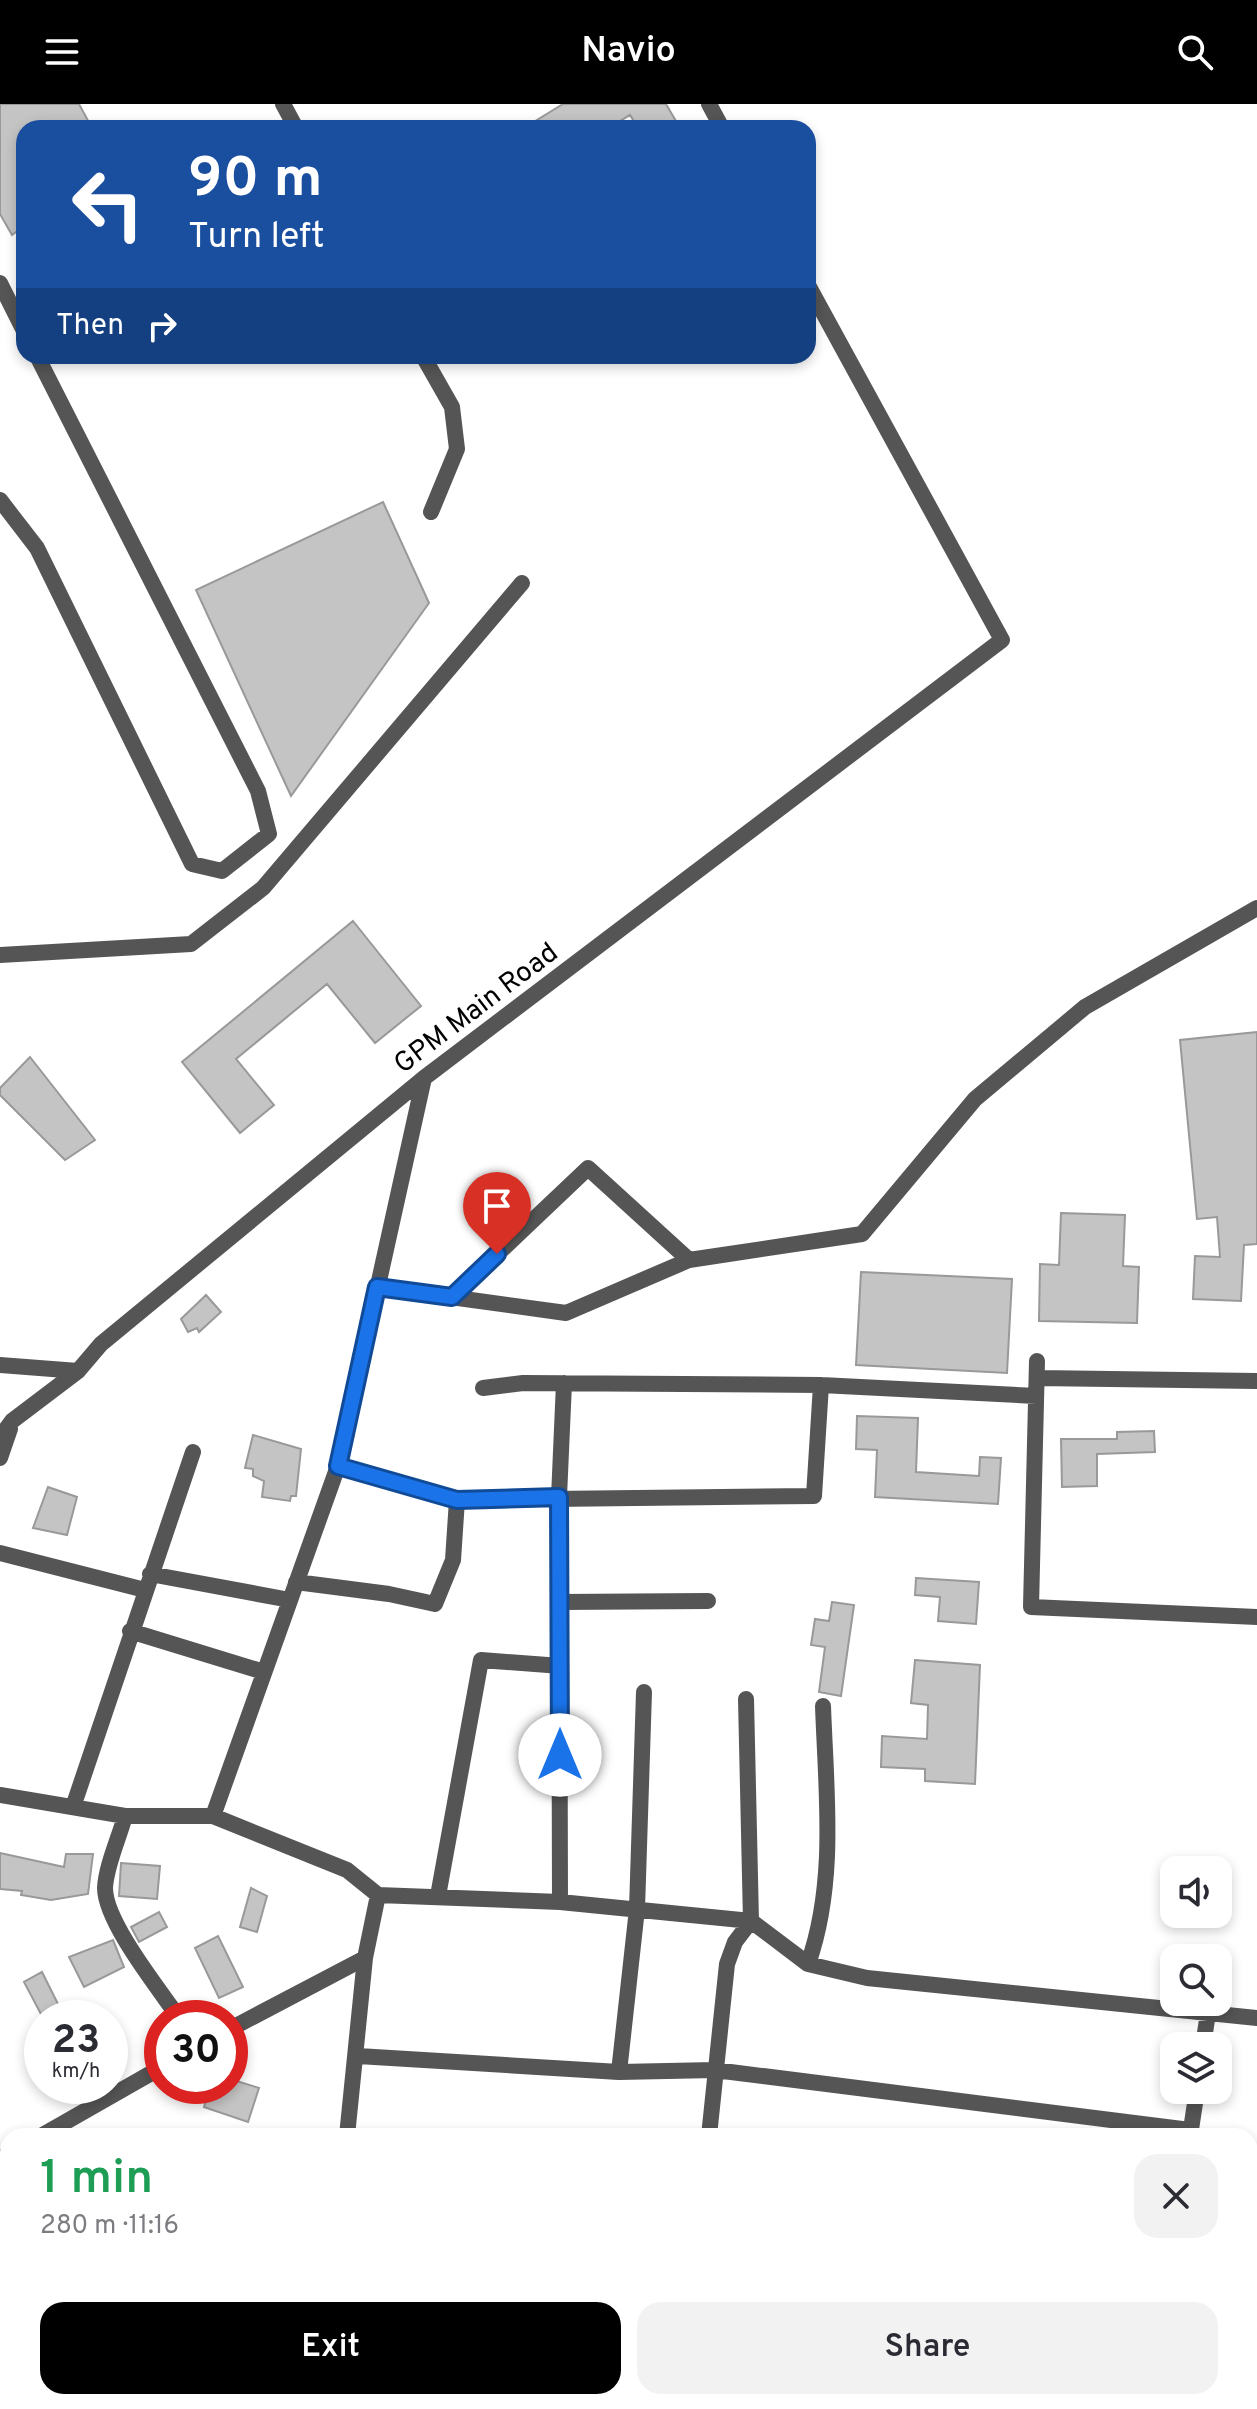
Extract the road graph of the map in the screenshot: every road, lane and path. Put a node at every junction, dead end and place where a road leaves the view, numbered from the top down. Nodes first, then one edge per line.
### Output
1 (0, 283) edge
2 (816, 300) edge
3 (16, 315) edge
4 (41, 364) edge
5 (428, 364) edge
6 (0, 500) edge
7 (431, 512) dead end
8 (522, 583) dead end
9 (1257, 908) edge
10 (0, 955) edge
11 (424, 1078) junction
12 (689, 1260) junction
13 (377, 1287) junction
14 (452, 1297) junction
15 (0, 1365) edge
16 (78, 1371) junction
17 (1257, 1381) edge
18 (564, 1383) junction
19 (821, 1385) junction
20 (483, 1388) dead end
21 (1036, 1396) junction
22 (12, 1421) junction
23 (0, 1437) edge
24 (193, 1452) dead end
25 (0, 1458) edge
26 (338, 1466) junction
27 (559, 1497) junction
28 (457, 1500) junction
29 (0, 1553) edge
30 (148, 1582) junction
31 (296, 1582) junction
32 (290, 1600) junction
33 (708, 1601) dead end
34 (559, 1602) junction
35 (1257, 1617) edge
36 (130, 1631) junction
37 (561, 1666) junction
38 (264, 1672) junction
39 (644, 1692) dead end
40 (746, 1699) dead end
41 (823, 1706) dead end
42 (0, 1795) edge
43 (73, 1807) junction
44 (125, 1816) junction
45 (213, 1816) junction
46 (378, 1895) junction
47 (438, 1896) junction
48 (560, 1902) junction
49 (637, 1909) junction
50 (751, 1921) junction
51 (365, 1958) junction
52 (808, 1964) junction
53 (166, 2000) edge
54 (1160, 2008) edge
55 (1232, 2015) edge
56 (1257, 2018) edge
57 (248, 2020) edge
58 (358, 2056) junction
59 (715, 2070) junction
60 (619, 2072) junction
61 (144, 2079) edge
62 (1195, 2104) edge
63 (68, 2128) edge
64 (348, 2128) edge
65 (710, 2128) edge
66 (1152, 2128) edge
67 (1191, 2128) edge

1 - 3 street
2 - 11 street, GPM Main Road
4 - 6 street
5 - 7 street
8 - 10 street
9 - 12 street
11 - 13 street
11 - 16 street, GPM Main Road
12 - 14 street
12 - 14 street
13 - 14 street
13 - 26 street
15 - 16 street
16 - 22 street, GPM Main Road
17 - 21 street
18 - 19 street
18 - 20 street
18 - 27 street
19 - 21 street
19 - 27 street
21 - 35 street
22 - 23 street, GPM Main Road
22 - 25 street
24 - 30 street
26 - 28 street
26 - 31 street
27 - 28 street
27 - 34 street
28 - 31 street
29 - 30 street
30 - 32 street
30 - 36 street
31 - 32 street
32 - 38 street
33 - 34 street
34 - 37 street
36 - 38 street
36 - 43 street
37 - 47 street
37 - 48 street
38 - 45 street
39 - 49 street
40 - 50 street
41 - 52 street
42 - 43 street
43 - 44 street
44 - 45 street
44 - 53 street
45 - 46 street
46 - 47 street
46 - 51 street
47 - 48 street
48 - 49 street
49 - 50 street
49 - 60 street
50 - 52 street
50 - 59 street
51 - 57 street
51 - 58 street
52 - 54 street
55 - 56 street
58 - 60 street
58 - 64 street
59 - 60 street
59 - 65 street
59 - 66 street
61 - 63 street
62 - 67 street

